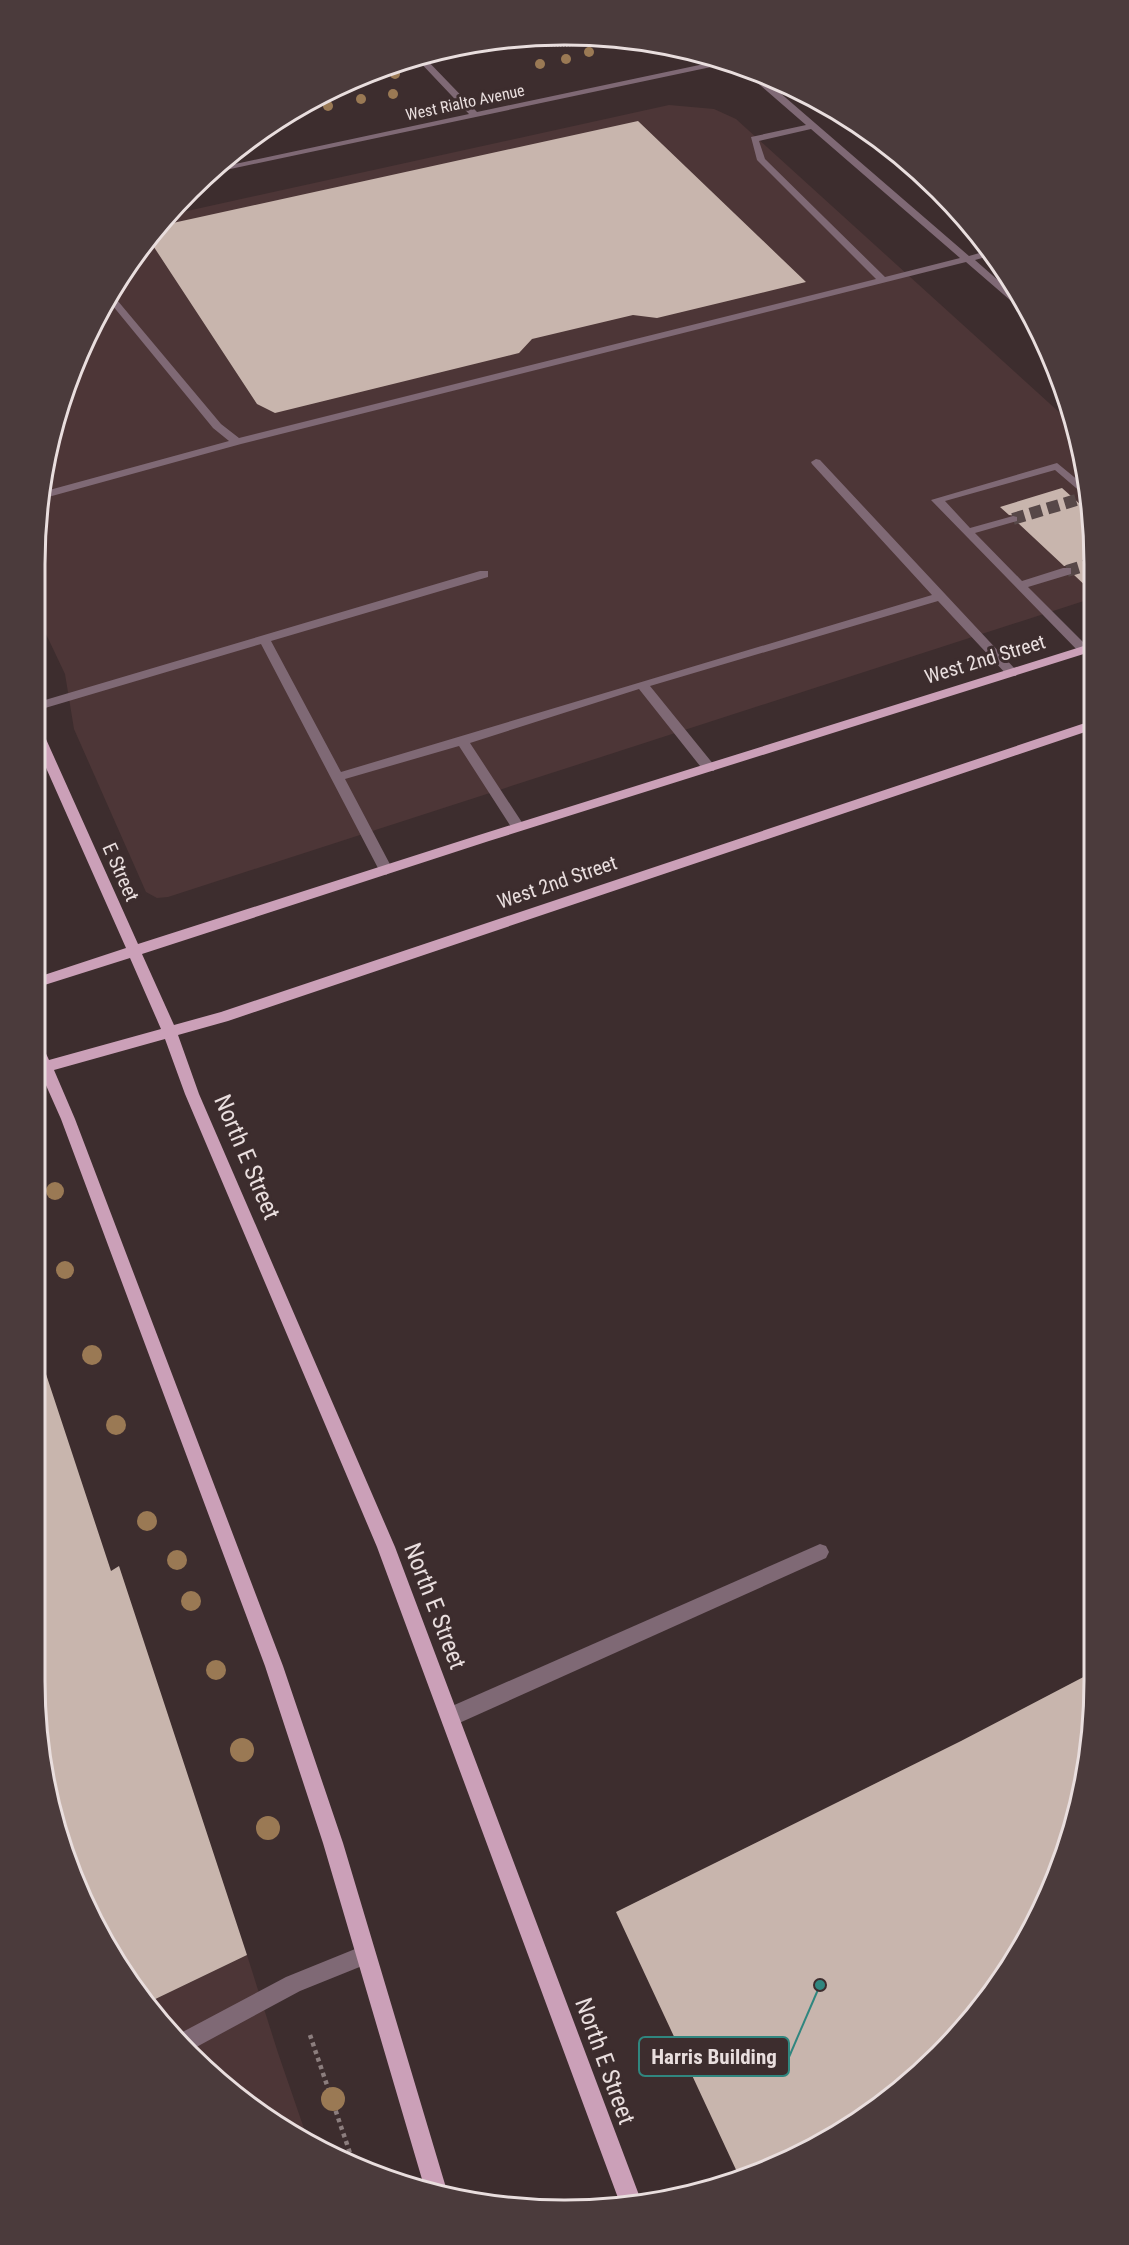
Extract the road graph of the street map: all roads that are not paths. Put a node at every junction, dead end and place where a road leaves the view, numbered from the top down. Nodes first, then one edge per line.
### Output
1 (427, 64) edge
2 (708, 66) edge
3 (768, 87) edge
4 (475, 116) junction
5 (813, 126) junction
6 (229, 168) edge
7 (982, 255) edge
8 (968, 259) junction
9 (883, 280) junction
10 (1006, 292) edge
11 (117, 302) edge
12 (237, 442) junction
13 (816, 462) dead end
14 (1077, 480) edge
15 (50, 494) edge
16 (1080, 499) edge
17 (1076, 500) tunnel mouth
18 (1013, 519) tunnel mouth
19 (967, 532) junction
20 (1067, 571) tunnel mouth
21 (484, 574) dead end
22 (1020, 586) junction
23 (940, 596) junction
24 (266, 640) junction
25 (1084, 647) edge
26 (1084, 651) edge
27 (1012, 673) junction
28 (642, 684) junction
29 (45, 704) edge
30 (1084, 727) edge
31 (462, 741) junction
32 (45, 751) edge
33 (709, 768) junction
34 (337, 777) junction
35 (518, 827) junction
36 (386, 870) junction
37 (133, 950) junction
38 (45, 980) edge
39 (170, 1032) junction
40 (45, 1068) edge
41 (45, 1078) edge
42 (820, 1552) dead end
43 (450, 1717) junction
44 (365, 1955) junction
45 (190, 2040) edge
46 (434, 2183) edge
47 (628, 2196) edge

1 - 4 street
2 - 4 street, West Rialto Avenue
3 - 5 street
4 - 6 street, West Rialto Avenue
5 - 8 street
5 - 9 street
7 - 8 street
8 - 9 street
8 - 10 street
9 - 12 street
11 - 12 street
12 - 15 street
13 - 23 street
14 - 19 street
16 - 17 street
18 - 19 street
19 - 22 street
20 - 22 street
21 - 24 street
22 - 25 street
23 - 27 street
23 - 28 street
24 - 29 street
24 - 34 street
26 - 27 main road, West 2nd Street
27 - 33 main road, West 2nd Street
28 - 31 street
28 - 33 street
30 - 39 main road, West 2nd Street
31 - 34 street
31 - 35 street
32 - 37 main road, E Street
33 - 35 main road, West 2nd Street
34 - 36 street
35 - 36 main road, West 2nd Street
36 - 37 main road, West 2nd Street
37 - 38 main road, West 2nd Street
37 - 39 main road, E Street
39 - 40 main road, West 2nd Street
39 - 43 main road, North E Street
41 - 44 main road
42 - 43 street
43 - 47 main road, North E Street
44 - 45 street
44 - 46 main road

